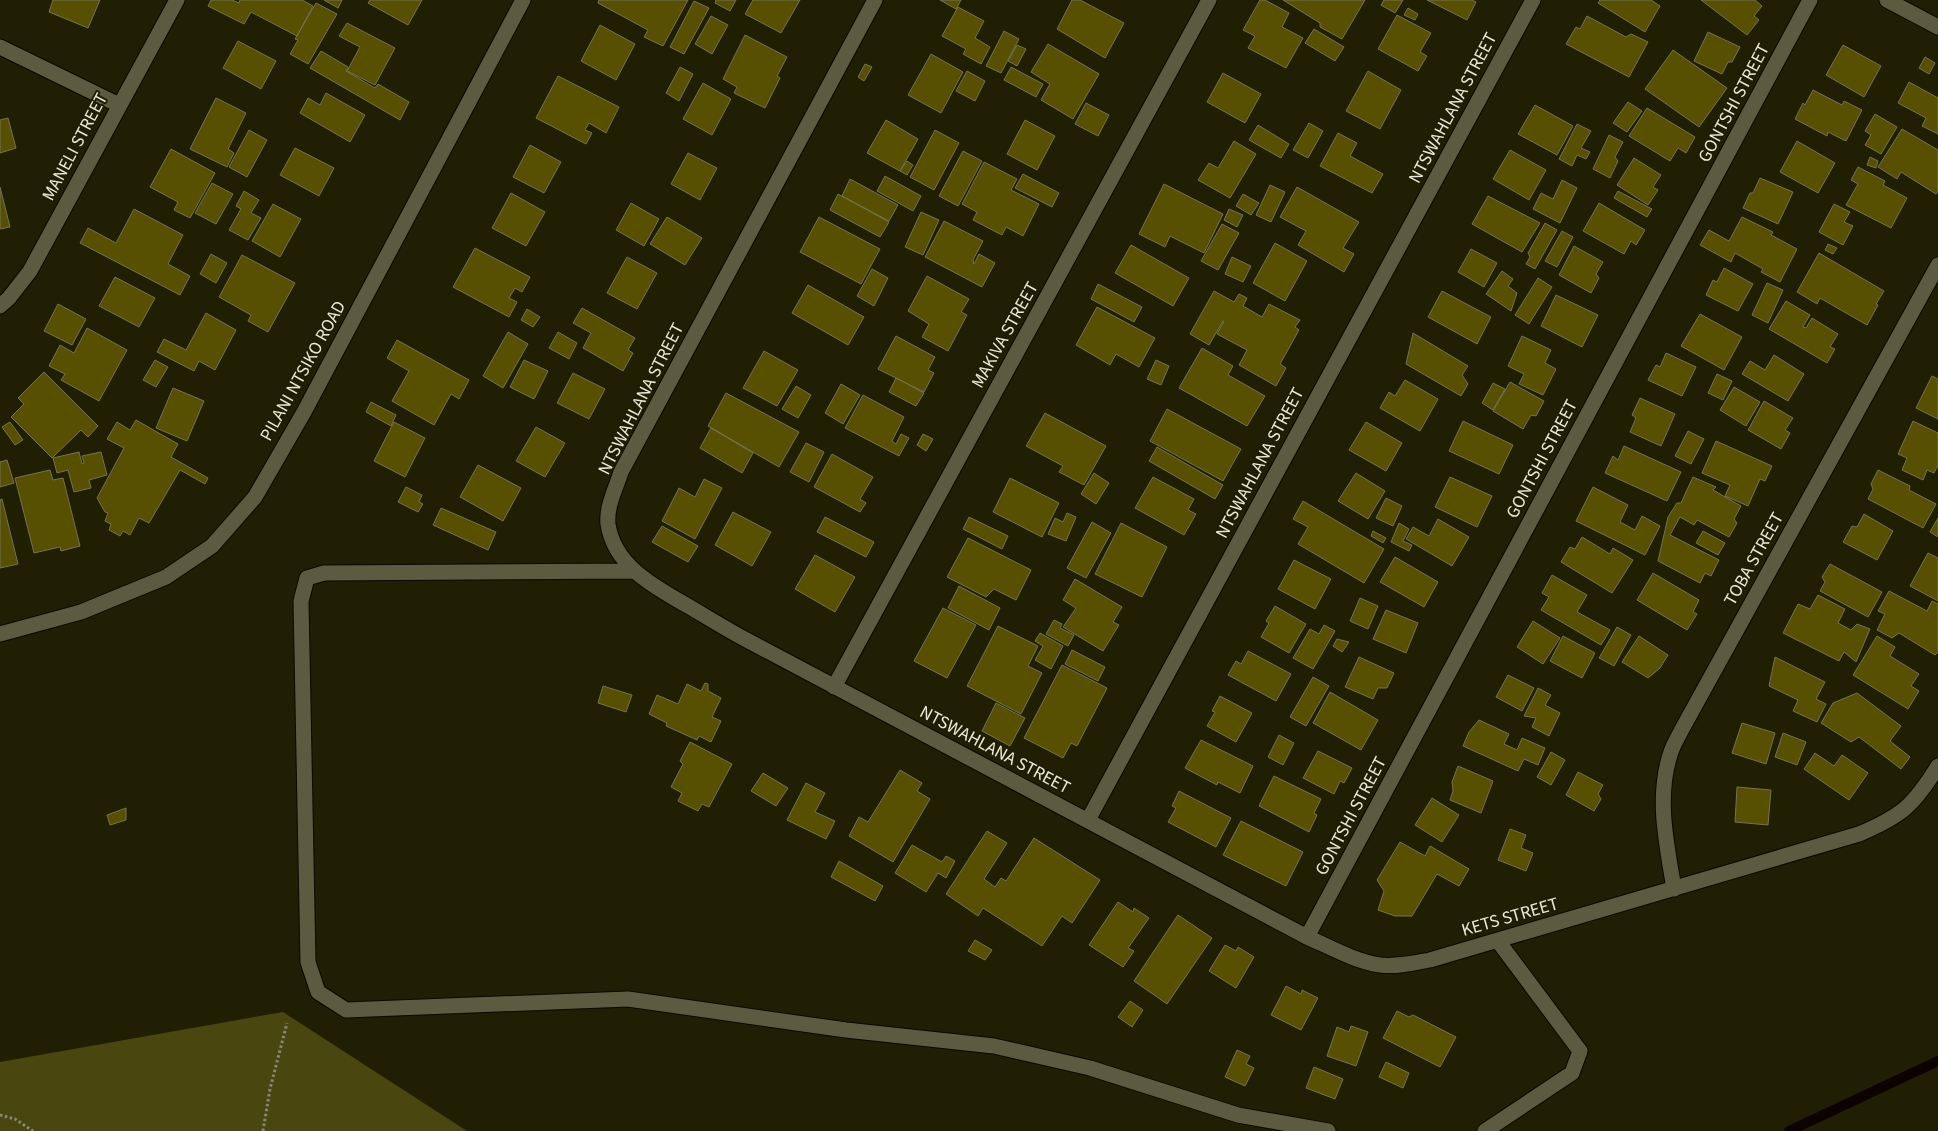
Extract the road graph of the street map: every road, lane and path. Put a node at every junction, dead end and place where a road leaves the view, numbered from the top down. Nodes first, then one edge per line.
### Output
1 (176, 0) edge
2 (523, 0) edge
3 (875, 0) edge
4 (1209, 0) edge
5 (1533, 0) edge
6 (1810, 0) edge
7 (1887, 0) edge
8 (1938, 27) edge
9 (0, 47) edge
10 (119, 105) junction
11 (1938, 264) edge
12 (0, 306) edge
13 (635, 572) junction
14 (0, 634) edge
15 (834, 687) junction
16 (1938, 766) edge
17 (1088, 820) junction
18 (1674, 889) junction
19 (1307, 937) junction
20 (1498, 941) junction
21 (287, 1022) dead end
22 (0, 1115) edge
23 (33, 1131) edge
24 (263, 1131) edge
25 (1328, 1131) edge
26 (1484, 1131) edge

1 - 10 street, MANELI STREET
2 - 14 street, PILANI NTSIKO ROAD
3 - 13 street, NTSWAHLANA STREET
4 - 15 street, MAKIVA STREET
5 - 17 street, NTSWAHLANA STREET
6 - 19 street, GONTSHI STREET
7 - 8 street
9 - 10 street
10 - 12 street, MANELI STREET
11 - 18 street, TOBA STREET
13 - 15 street, NTSWAHLANA STREET
13 - 25 street
15 - 17 street, NTSWAHLANA STREET
16 - 18 street, KETS STREET
17 - 19 street, KETS STREET
18 - 20 street, KETS STREET
19 - 20 street, KETS STREET
20 - 26 street
21 - 24 path
22 - 23 path

